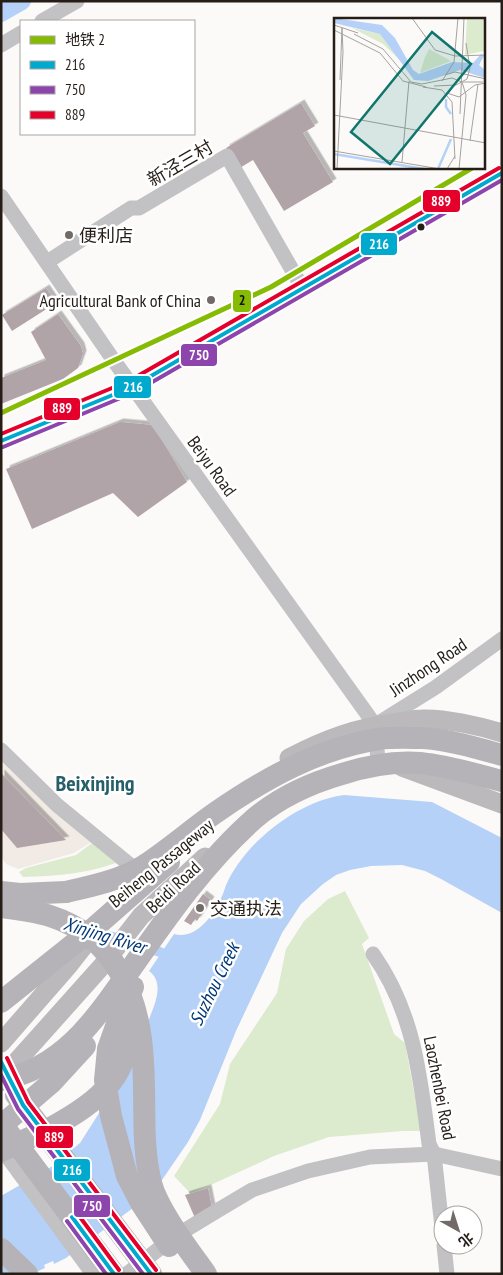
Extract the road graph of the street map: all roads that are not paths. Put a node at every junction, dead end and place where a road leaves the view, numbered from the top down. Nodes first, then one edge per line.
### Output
1 (77, 1) edge
2 (44, 20) edge
3 (20, 34) edge
4 (1, 44) edge
5 (502, 173) edge
6 (1, 196) edge
7 (47, 262) junction
8 (302, 289) junction
9 (132, 387) junction
10 (1, 441) edge
11 (502, 639) edge
12 (375, 725) junction
13 (502, 733) edge
14 (1, 750) edge
15 (502, 755) edge
16 (378, 761) junction
17 (502, 781) edge
18 (249, 792) junction
19 (502, 804) edge
20 (146, 878) junction
21 (1, 892) edge
22 (180, 901) junction
23 (1, 907) edge
24 (373, 954) dead end
25 (1, 988) edge
26 (132, 1000) junction
27 (1, 1002) edge
28 (1, 1043) edge
29 (1, 1061) edge
30 (1, 1078) edge
31 (23, 1105) junction
32 (1, 1125) edge
33 (1, 1149) edge
34 (434, 1154) junction
35 (502, 1168) edge
36 (440, 1205) edge
37 (1, 1250) edge
38 (445, 1255) edge
39 (1, 1269) edge
40 (8, 1274) edge
41 (27, 1274) edge
42 (93, 1274) edge
43 (114, 1274) edge
44 (127, 1274) edge
45 (151, 1274) edge
46 (188, 1274) edge
47 (206, 1274) edge
48 (447, 1274) edge

1 - 2 street
3 - 4 street
5 - 8 main road
6 - 7 street, Beiyu Road
7 - 8 street, 新泾三村
7 - 9 street, Beiyu Road
8 - 9 main road
9 - 10 main road
9 - 12 street, Beiyu Road
11 - 12 street, Jinzhong Road
12 - 13 main road, Beidi Road
12 - 16 street
12 - 20 main road, Beidi Road
14 - 20 street
15 - 18 highway, bridge
16 - 19 main road, Beidi Road
16 - 30 main road, Beidi Road
17 - 22 highway, bridge
18 - 21 highway, bridge
18 - 25 highway, Beiheng Passageway, bridge
18 - 27 highway, bridge
20 - 28 main road, Beidi Road, bridge
22 - 30 highway, bridge
22 - 32 highway, bridge
22 - 46 highway, bridge
23 - 26 highway, bridge
24 - 34 street, Laozhenbei Road
26 - 33 highway, bridge
26 - 47 highway, bridge
29 - 31 highway, bridge
30 - 31 highway, bridge
31 - 45 highway, bridge
32 - 43 highway, bridge
33 - 42 street
34 - 35 street
34 - 36 street, Laozhenbei Road
34 - 44 street
37 - 41 highway
38 - 48 street
39 - 40 highway

